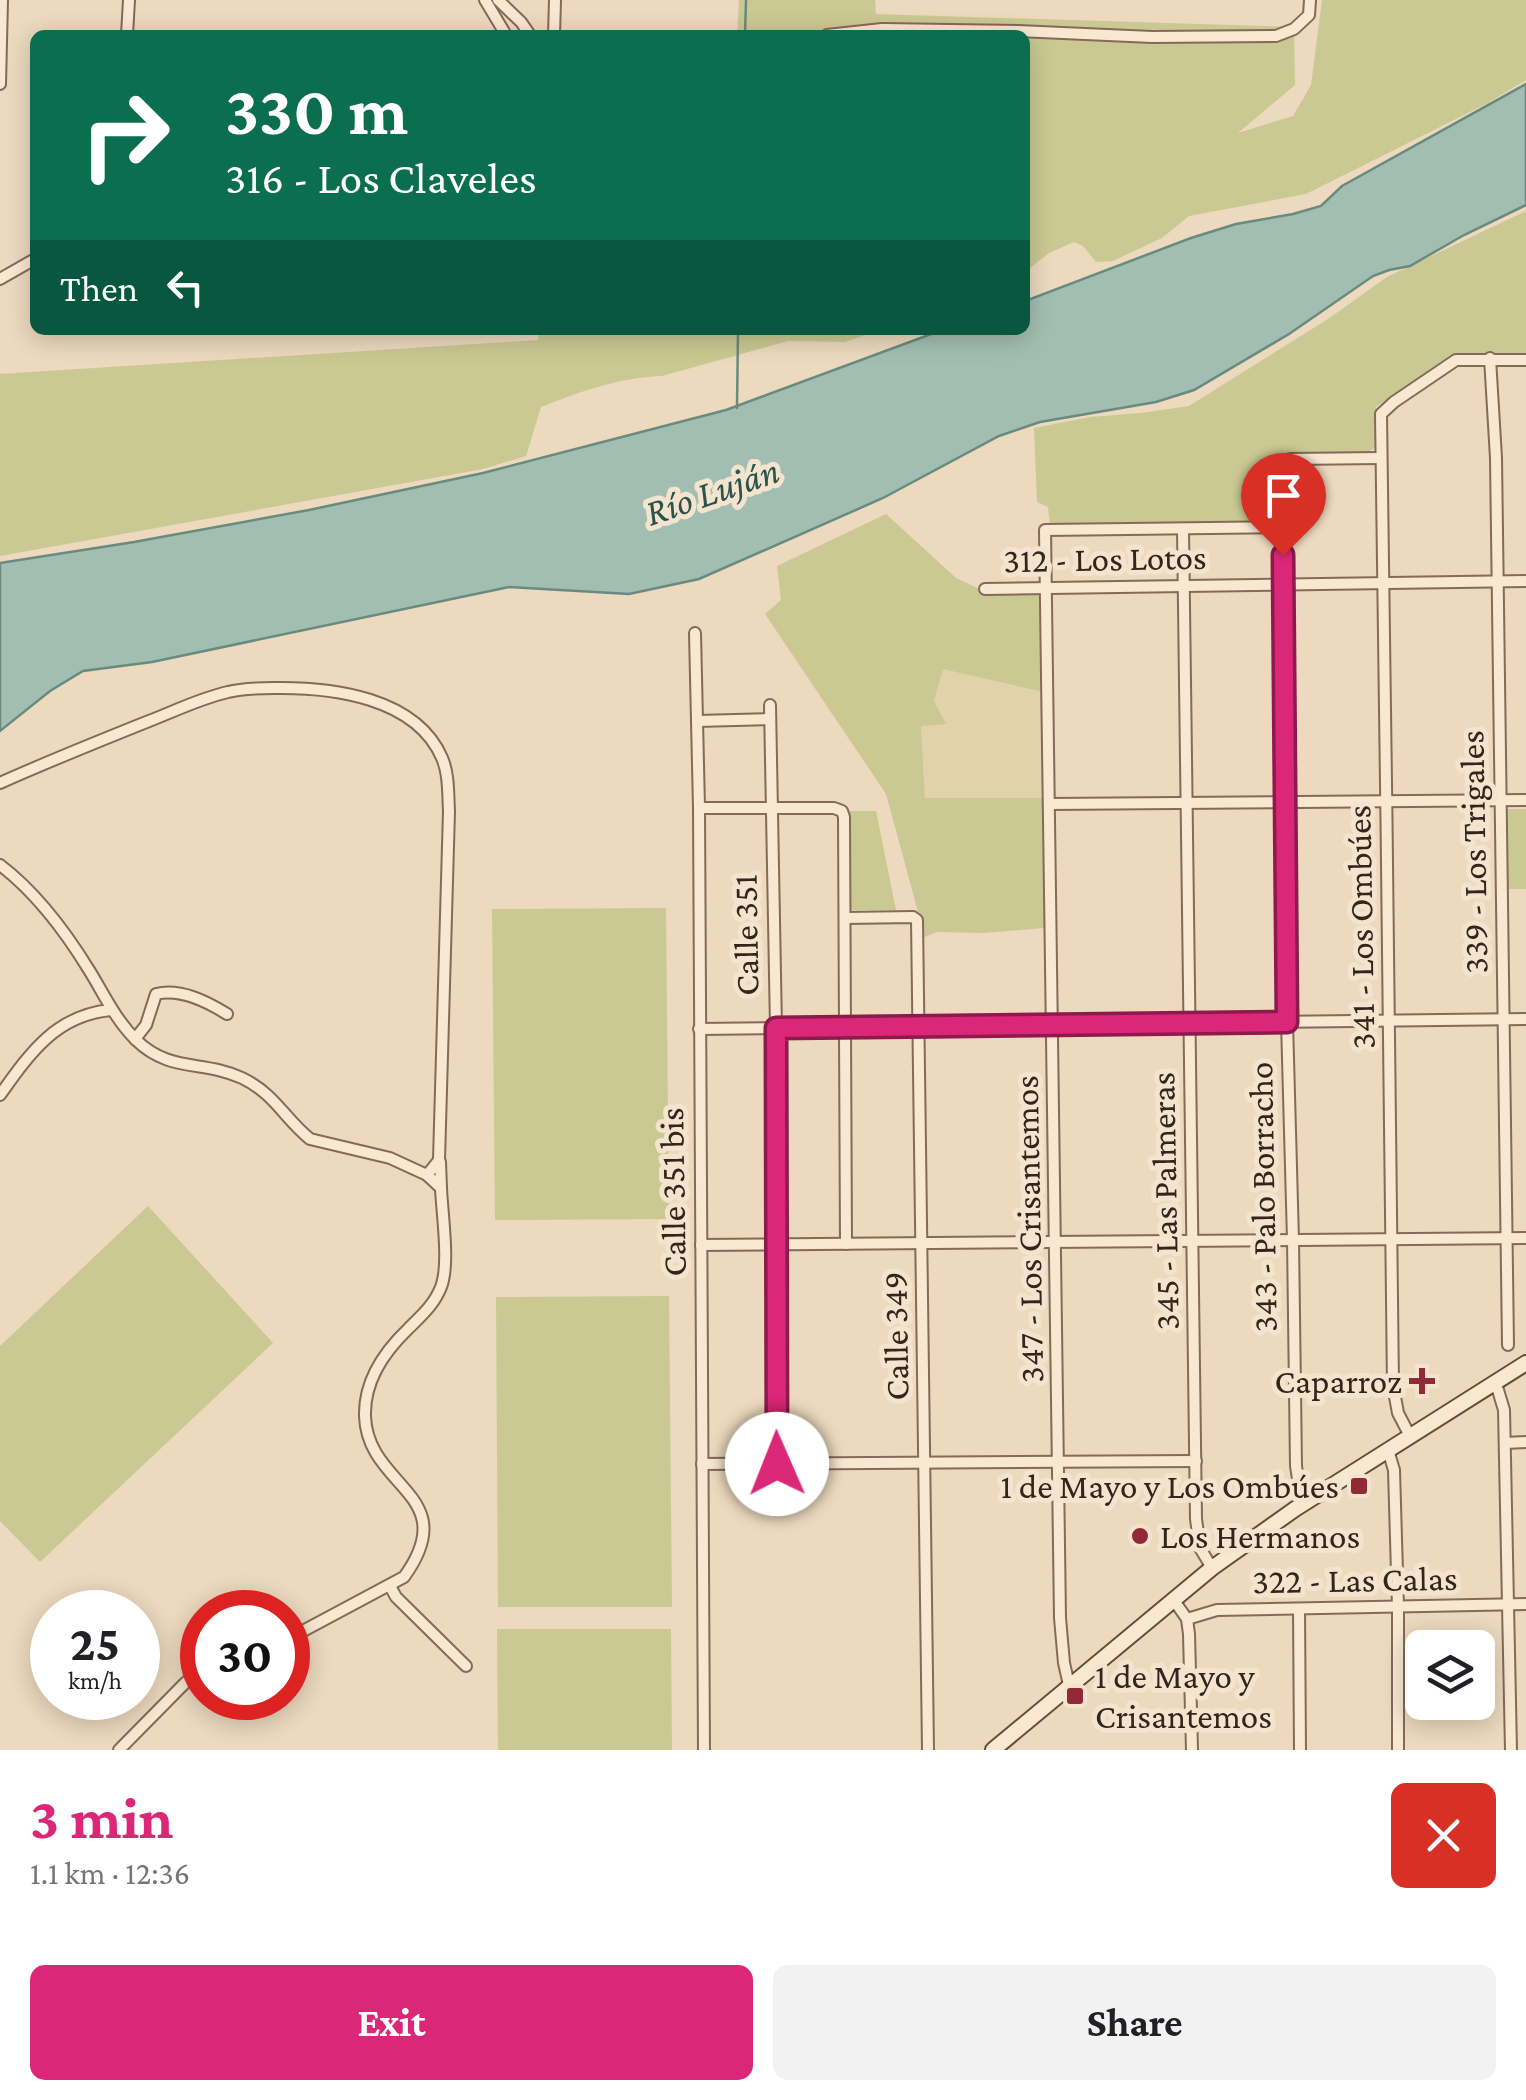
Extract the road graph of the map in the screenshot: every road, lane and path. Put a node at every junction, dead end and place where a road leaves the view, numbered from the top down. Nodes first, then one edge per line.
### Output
1 (2, 0) edge
2 (129, 0) edge
3 (485, 0) edge
4 (498, 0) edge
5 (555, 0) edge
6 (1310, 0) edge
7 (128, 30) edge
8 (503, 30) edge
9 (527, 30) edge
10 (554, 30) edge
11 (873, 30) edge
12 (950, 30) edge
13 (1030, 32) edge
14 (0, 84) edge
15 (30, 261) edge
16 (0, 280) edge
17 (1490, 358) junction
18 (1526, 360) edge
19 (1381, 458) junction
20 (1283, 527) junction
21 (1182, 530) junction
22 (1382, 582) junction
23 (1497, 582) junction
24 (1526, 582) edge
25 (1283, 584) junction
26 (1183, 585) junction
27 (984, 589) dead end
28 (1047, 589) junction
29 (695, 633) dead end
30 (770, 704) dead end
31 (770, 719) junction
32 (697, 721) junction
33 (0, 782) edge
34 (1501, 799) junction
35 (1526, 800) edge
36 (1388, 801) junction
37 (1285, 802) junction
38 (1050, 804) junction
39 (1187, 804) junction
40 (698, 808) junction
41 (772, 809) junction
42 (0, 866) edge
43 (846, 918) junction
44 (112, 1010) junction
45 (226, 1014) dead end
46 (1504, 1020) junction
47 (1526, 1020) edge
48 (1389, 1021) junction
49 (1287, 1022) junction
50 (1190, 1023) junction
51 (1054, 1024) junction
52 (920, 1026) junction
53 (846, 1027) junction
54 (776, 1028) junction
55 (699, 1029) junction
56 (135, 1039) junction
57 (0, 1095) edge
58 (440, 1160) junction
59 (426, 1174) junction
60 (441, 1188) junction
61 (1505, 1238) junction
62 (1526, 1238) edge
63 (1393, 1239) junction
64 (1293, 1240) junction
65 (1194, 1241) junction
66 (1056, 1242) junction
67 (922, 1243) junction
68 (846, 1244) junction
69 (701, 1245) junction
70 (775, 1245) junction
71 (1508, 1345) dead end
72 (1526, 1363) edge
73 (1492, 1384) junction
74 (1410, 1436) junction
75 (1526, 1442) edge
76 (1505, 1443) junction
77 (1388, 1450) junction
78 (1196, 1461) junction
79 (1059, 1462) junction
80 (926, 1463) junction
81 (702, 1464) junction
82 (777, 1464) junction
83 (1312, 1498) junction
84 (1212, 1568) junction
85 (390, 1586) junction
86 (1173, 1600) junction
87 (1508, 1604) junction
88 (1526, 1604) edge
89 (1398, 1606) junction
90 (1298, 1609) junction
91 (1187, 1619) junction
92 (310, 1628) edge
93 (466, 1666) dead end
94 (1069, 1686) junction
95 (180, 1688) edge
96 (120, 1750) edge
97 (704, 1750) edge
98 (928, 1750) edge
99 (993, 1750) edge
100 (1192, 1750) edge
101 (1300, 1750) edge
102 (1398, 1750) edge
103 (1511, 1750) edge

1 - 14 street
2 - 7 street
3 - 8 street
4 - 9 street
5 - 10 street
6 - 13 street
11 - 12 street
15 - 16 street
17 - 18 street
17 - 19 street, 341 - Los Ombúes
17 - 23 street, 339 - Los Trigales
19 - 20 street, 343 - Palo Borracho
19 - 22 street, 341 - Los Ombúes
20 - 21 street
20 - 25 street, 343 - Palo Borracho
21 - 26 street, 345 - Las Palmeras
21 - 28 street, 347 - Los Crisantemos
22 - 23 street, 312 - Los Lotos
22 - 25 street, 312 - Los Lotos
22 - 36 street, 341 - Los Ombúes
23 - 24 street, 312 - Los Lotos
23 - 34 street, 339 - Los Trigales
25 - 26 street, 312 - Los Lotos
25 - 37 street, 343 - Palo Borracho
26 - 28 street, 312 - Los Lotos
26 - 39 street, 345 - Las Palmeras
27 - 28 street, 312 - Los Lotos
28 - 38 street, 347 - Los Crisantemos
29 - 32 street, Calle 351 bis
30 - 31 street, Calle 351
31 - 32 street
31 - 41 street, Calle 351
32 - 40 street, Calle 351 bis
33 - 58 street
34 - 35 street
34 - 36 street
34 - 46 street, 339 - Los Trigales
36 - 37 street
36 - 48 street, 341 - Los Ombúes
37 - 39 street
37 - 49 street, 343 - Palo Borracho
38 - 39 street
38 - 51 street, 347 - Los Crisantemos
39 - 50 street, 345 - Las Palmeras
40 - 41 street
40 - 55 street, Calle 351 bis
41 - 43 street
41 - 54 street, Calle 351
42 - 44 street
43 - 52 street, Calle 349
43 - 53 street
44 - 56 street
44 - 57 street
45 - 56 street
46 - 47 street
46 - 48 street
46 - 61 street, 339 - Los Trigales
48 - 49 street
48 - 63 street, 341 - Los Ombúes
49 - 50 street
49 - 64 street, 343 - Palo Borracho
50 - 51 street
50 - 65 street, 345 - Las Palmeras
51 - 52 street
51 - 66 street, 347 - Los Crisantemos
52 - 53 street
52 - 67 street, Calle 349
53 - 54 street
53 - 68 street
54 - 55 street
54 - 70 street, Calle 351
55 - 69 street, Calle 351 bis
56 - 59 street
58 - 59 street
58 - 60 street
59 - 60 street
60 - 85 street
61 - 62 street
61 - 63 street
61 - 71 street, 339 - Los Trigales
63 - 64 street
63 - 74 street, 341 - Los Ombúes
64 - 65 street
64 - 83 street, 343 - Palo Borracho
65 - 66 street
65 - 78 street, 345 - Las Palmeras
66 - 67 street
66 - 79 street, 347 - Los Crisantemos
67 - 68 street
67 - 80 street, Calle 349
68 - 70 street
69 - 70 street
69 - 81 street, Calle 351 bis
70 - 82 street, Calle 351
72 - 73 main road
73 - 74 main road
73 - 76 street
74 - 77 main road
75 - 76 street
76 - 87 street
77 - 83 main road
77 - 89 street
78 - 79 street
78 - 84 street, 345 - Las Palmeras
79 - 80 street
79 - 94 street, 347 - Los Crisantemos
80 - 82 street
80 - 98 street, Calle 349
81 - 82 street
81 - 97 street, Calle 351 bis
83 - 84 main road
84 - 86 main road
85 - 92 street
85 - 93 street
86 - 91 street
86 - 94 main road
87 - 88 street, 322 - Las Calas
87 - 89 street, 322 - Las Calas
87 - 103 street
89 - 90 street, 322 - Las Calas
89 - 102 street
90 - 91 street, 322 - Las Calas
90 - 101 street
91 - 100 street
94 - 99 main road
95 - 96 street

